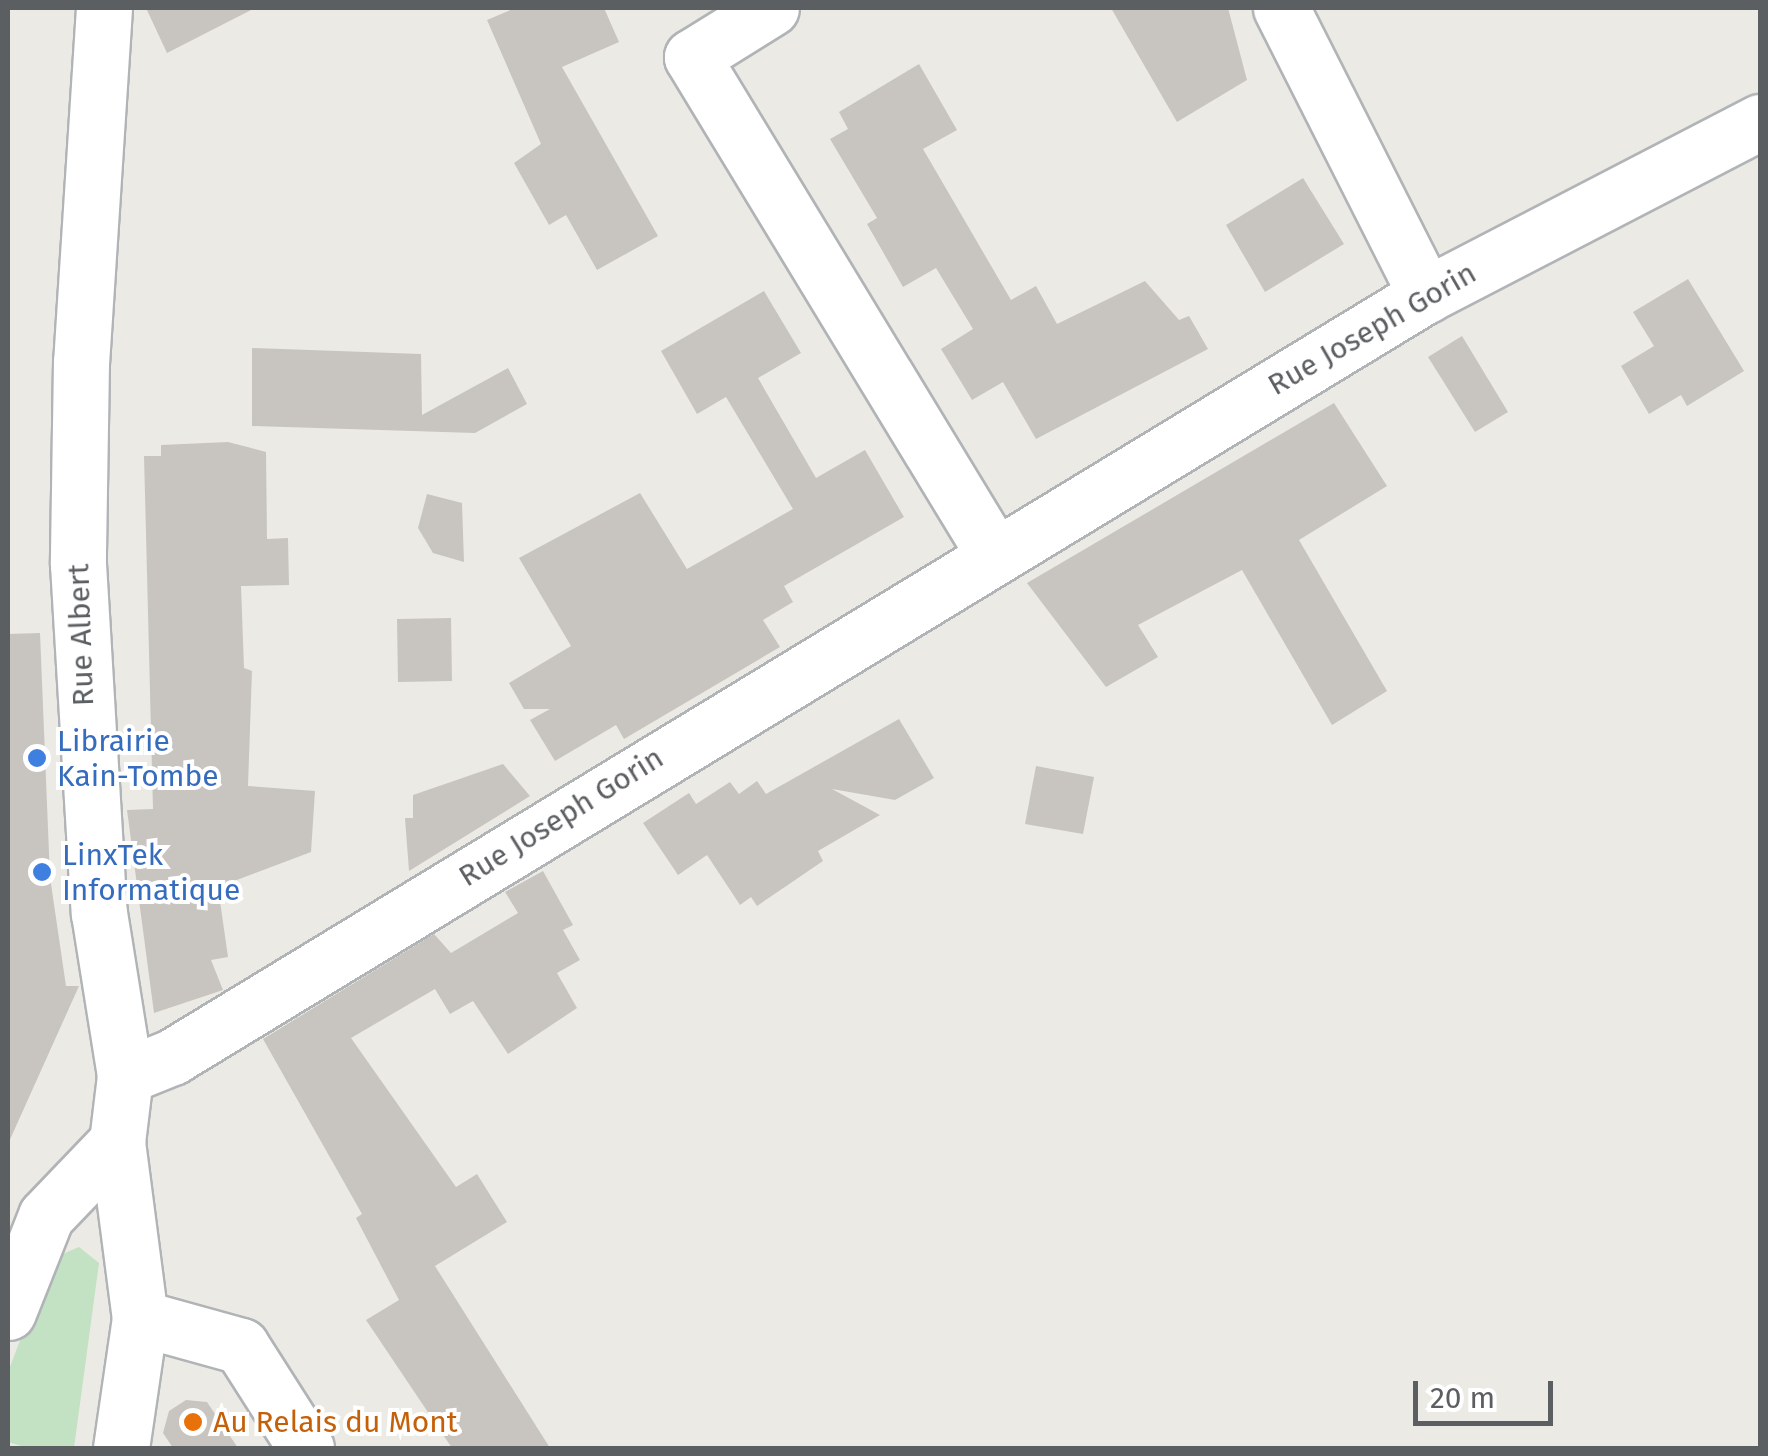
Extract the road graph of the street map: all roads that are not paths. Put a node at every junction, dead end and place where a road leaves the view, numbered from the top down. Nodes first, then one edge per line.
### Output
1 (104, 8) edge
2 (770, 8) edge
3 (1281, 8) edge
4 (1760, 122) edge
5 (1426, 294) junction
6 (992, 552) junction
7 (126, 1076) junction
8 (117, 1142) junction
9 (8, 1312) edge
10 (140, 1318) junction
11 (121, 1448) edge
12 (306, 1448) edge

1 - 7 street, Rue Albert
2 - 6 street
3 - 5 street
4 - 5 street, Rue Joseph Gorin
5 - 6 street, Rue Joseph Gorin
6 - 7 street, Rue Joseph Gorin
7 - 8 street, Rue Albert
8 - 9 street
8 - 10 street, Rue Albert
10 - 11 street, Rue Albert
10 - 12 street

